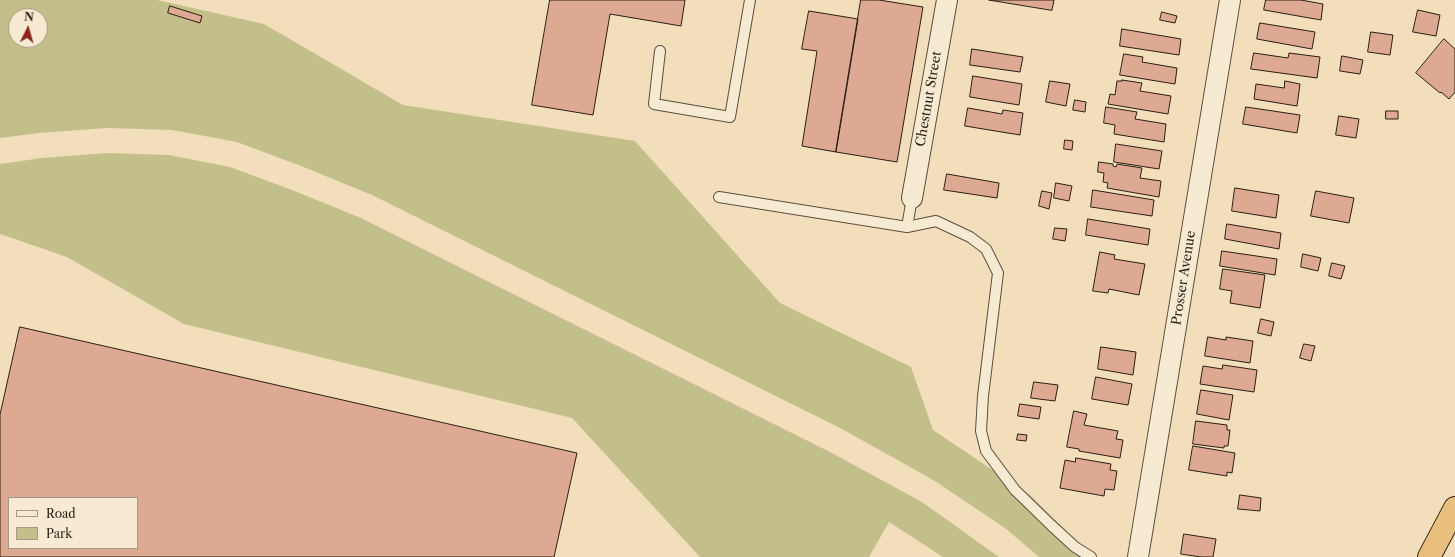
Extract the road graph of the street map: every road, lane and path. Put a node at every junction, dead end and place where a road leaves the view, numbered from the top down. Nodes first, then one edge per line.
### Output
1 (750, 0) edge
2 (946, 0) edge
3 (1230, 0) edge
4 (660, 51) dead end
5 (719, 197) dead end
6 (912, 198) joint
7 (906, 227) junction
8 (1455, 508) edge
9 (1091, 557) edge
10 (1138, 557) edge
11 (1429, 557) edge

1 - 4 lane
2 - 6 street, Chestnut Street
3 - 10 street, Prosser Avenue
5 - 7 lane
6 - 7 lane
7 - 9 lane
8 - 11 highway

